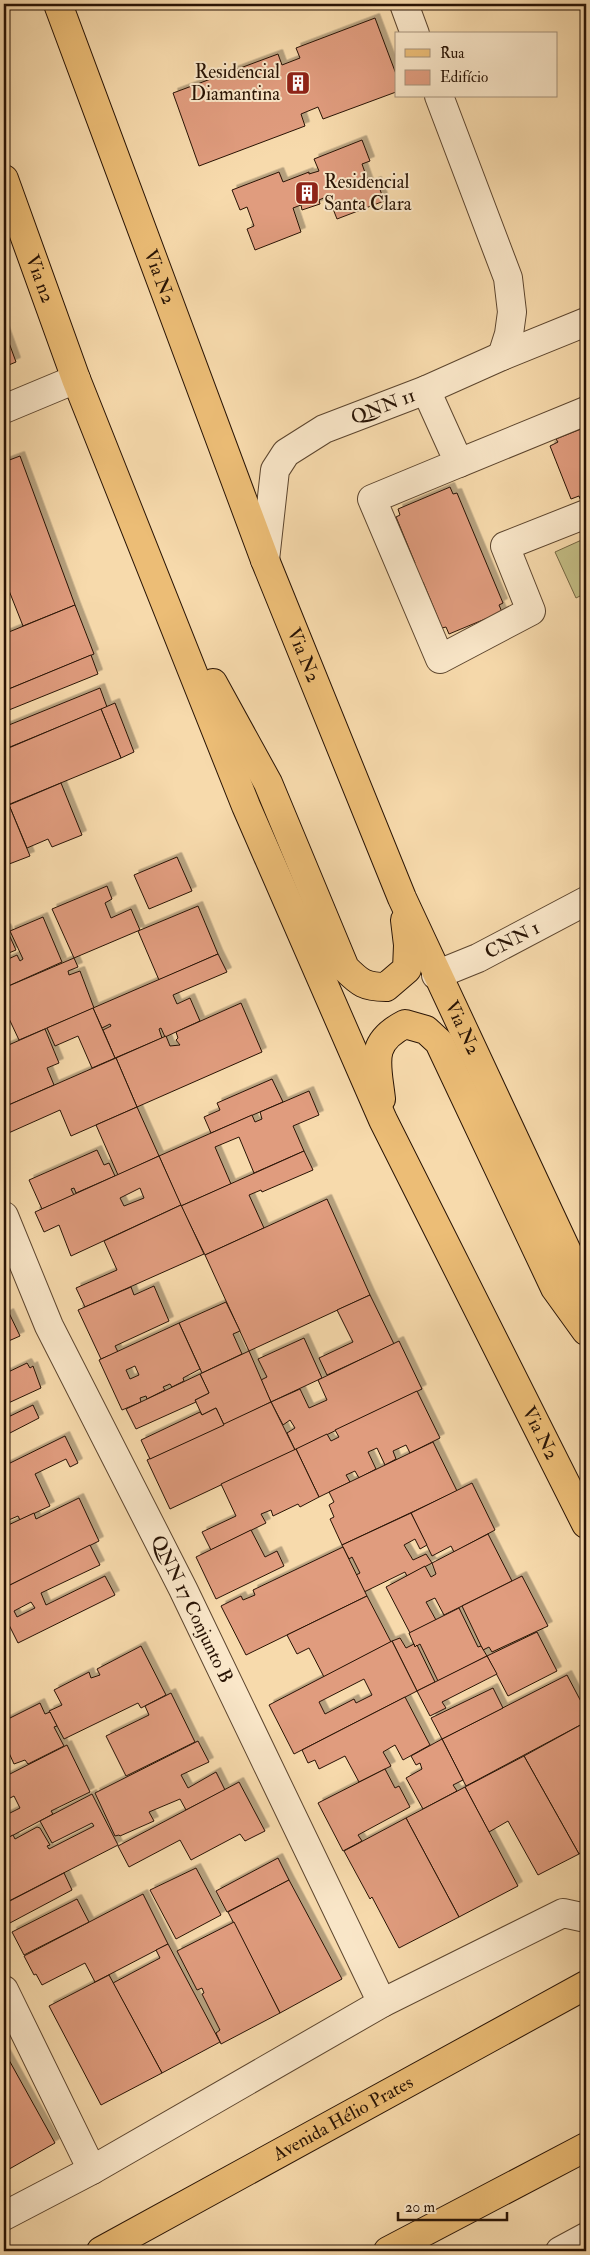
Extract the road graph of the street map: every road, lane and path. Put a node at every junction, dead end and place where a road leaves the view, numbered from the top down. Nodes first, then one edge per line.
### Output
1 (58, 4) edge
2 (404, 4) edge
3 (414, 32) edge
4 (440, 98) edge
5 (4, 179) edge
6 (586, 322) edge
7 (502, 356) junction
8 (76, 380) junction
9 (426, 390) junction
10 (4, 409) edge
11 (586, 411) edge
12 (460, 463) junction
13 (586, 514) edge
14 (265, 560) junction
15 (155, 576) junction
16 (402, 898) junction
17 (586, 900) edge
18 (436, 975) junction
19 (383, 1120) junction
20 (4, 1216) edge
21 (586, 1292) edge
22 (586, 1331) edge
23 (586, 1524) edge
24 (586, 1918) edge
25 (586, 1985) edge
26 (4, 1990) edge
27 (382, 2003) junction
28 (586, 2146) edge
29 (92, 2170) junction
30 (4, 2216) edge
31 (586, 2237) edge
32 (101, 2251) edge
33 (388, 2251) edge
34 (560, 2251) edge

1 - 14 main road, Via N2
2 - 3 street
4 - 7 street
5 - 8 main road, Via n2
6 - 7 street, QNN 11
7 - 9 street, QNN 11
8 - 10 street
8 - 15 main road, Via N2
9 - 12 street
9 - 14 street, QNN 11
11 - 12 street
12 - 13 street
14 - 16 main road, Via N2
15 - 16 main road
15 - 19 main road, Via N2
16 - 18 main road, Via N2
17 - 18 street, CNN 1
18 - 21 main road, Via N2
19 - 22 main road
19 - 23 main road, Via N2
20 - 27 street, QNN 17 Conjunto B
24 - 27 street
25 - 32 main road, Avenida Hélio Prates
26 - 29 street
27 - 29 street
28 - 33 main road
29 - 30 street
31 - 34 street

